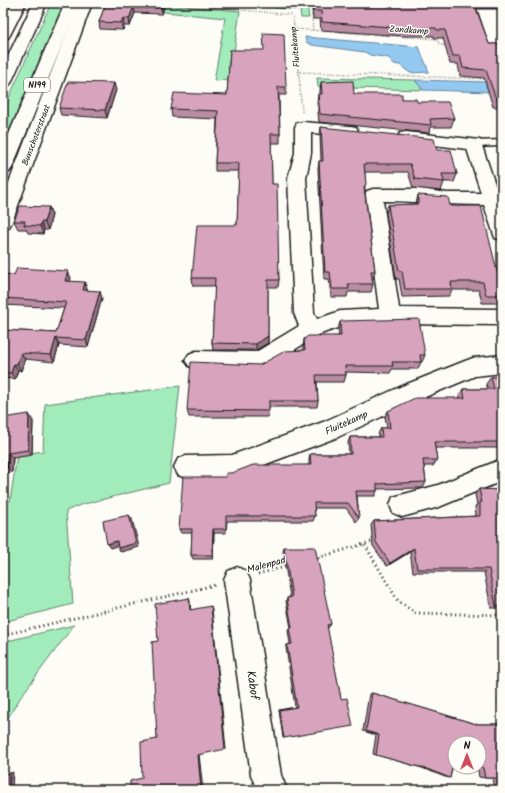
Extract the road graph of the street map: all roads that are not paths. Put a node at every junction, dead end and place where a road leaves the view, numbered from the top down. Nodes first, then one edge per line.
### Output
1 (19, 3) edge
2 (40, 3) edge
3 (72, 3) edge
4 (85, 3) edge
5 (3, 35) edge
6 (3, 83) edge
7 (365, 133) edge
8 (389, 135) edge
9 (502, 143) edge
10 (474, 144) junction
11 (3, 168) edge
12 (497, 199) edge
13 (3, 222) edge
14 (502, 233) edge
15 (390, 316) junction
16 (502, 317) edge
17 (311, 328) junction
18 (196, 360) dead end
19 (502, 364) edge
20 (186, 467) dead end
21 (502, 470) edge
22 (402, 505) dead end
23 (237, 580) road end
24 (272, 790) edge

1 - 5 street
2 - 6 street
3 - 11 street, Bunschoterstraat / N199
4 - 13 street, Bunschoterstraat
7 - 17 street
8 - 10 street
9 - 10 lane
10 - 12 street
12 - 14 street
12 - 15 street
15 - 16 street
15 - 17 street
17 - 18 street
19 - 20 street, Fluitekamp
21 - 22 street
23 - 24 street, Kabof

